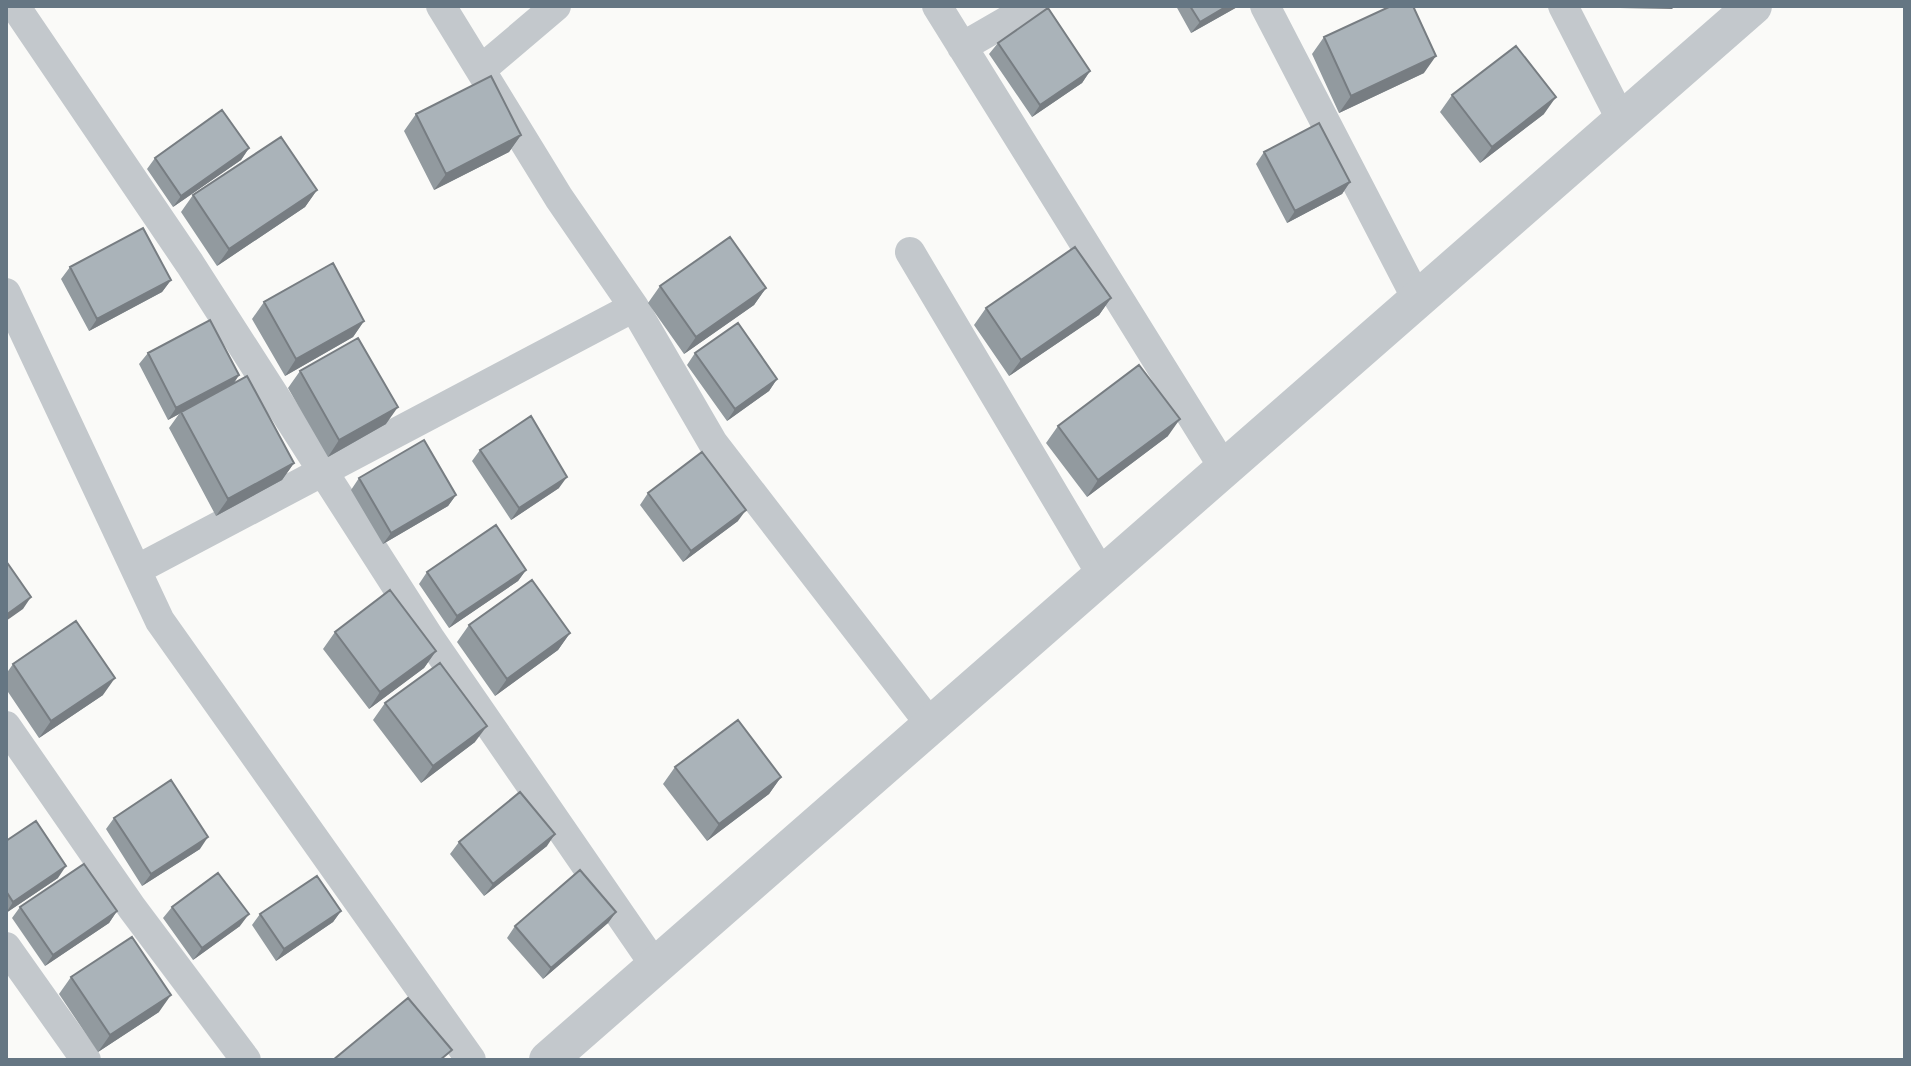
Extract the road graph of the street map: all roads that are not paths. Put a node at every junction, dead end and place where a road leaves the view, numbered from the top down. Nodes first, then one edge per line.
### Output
1 (15, 6) edge
2 (441, 6) edge
3 (556, 6) edge
4 (937, 6) edge
5 (1033, 6) edge
6 (1265, 6) edge
7 (1563, 6) edge
8 (1753, 6) edge
9 (962, 47) junction
10 (483, 68) junction
11 (1621, 119) junction
12 (910, 252) dead end
13 (6, 293) edge
14 (1417, 299) junction
15 (634, 307) junction
16 (1224, 468) junction
17 (323, 471) junction
18 (136, 570) junction
19 (1102, 575) junction
20 (931, 725) junction
21 (6, 726) edge
22 (6, 947) edge
23 (654, 964) junction
24 (86, 1060) edge
25 (246, 1060) edge
26 (471, 1060) edge
27 (548, 1060) edge

1 - 17 street
2 - 10 street
3 - 10 street
4 - 9 street
5 - 9 street
6 - 14 street
7 - 11 street
8 - 11 street
9 - 16 street
10 - 15 street
11 - 14 street
12 - 19 street
13 - 18 street
14 - 16 street
15 - 17 street
15 - 20 street
16 - 19 street
17 - 18 street
17 - 23 street
18 - 26 street
19 - 20 street
20 - 23 street
21 - 25 street
22 - 24 street
23 - 27 street

